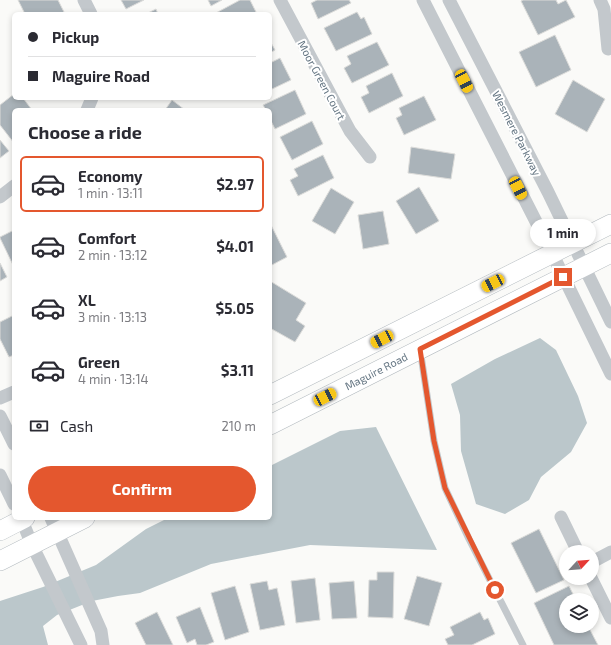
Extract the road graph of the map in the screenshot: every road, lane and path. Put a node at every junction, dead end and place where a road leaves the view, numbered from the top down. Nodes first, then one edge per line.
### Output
1 (84, 0) edge
2 (280, 0) edge
3 (423, 0) edge
4 (449, 0) edge
5 (600, 0) edge
6 (90, 12) edge
7 (608, 49) dead end
8 (370, 157) dead end
9 (12, 188) edge
10 (0, 197) edge
11 (611, 224) edge
12 (573, 243) junction
13 (552, 253) junction
14 (611, 253) edge
15 (584, 267) junction
16 (563, 277) junction
17 (611, 322) edge
18 (420, 349) junction
19 (611, 374) edge
20 (12, 393) edge
21 (272, 394) edge
22 (0, 398) edge
23 (0, 416) edge
24 (272, 424) edge
25 (12, 440) edge
26 (0, 475) edge
27 (12, 499) edge
28 (561, 517) dead end
29 (14, 520) edge
30 (22, 520) edge
31 (76, 520) edge
32 (54, 525) edge
33 (0, 531) edge
34 (32, 545) junction
35 (575, 545) edge
36 (611, 552) edge
37 (599, 558) edge
38 (0, 561) edge
39 (594, 585) edge
40 (611, 618) edge
41 (81, 645) edge
42 (103, 645) edge
43 (523, 645) edge

1 - 6 street
2 - 8 street, Moor Green Court
3 - 13 street
4 - 12 street, Wesmere Parkway
5 - 7 street
9 - 10 street
11 - 12 main road
12 - 13 main road
12 - 15 street, Wesmere Parkway
13 - 16 street
13 - 21 main road
14 - 15 main road, Maguire Road
15 - 16 main road, Maguire Road
15 - 17 street, Wesmere Parkway
16 - 18 main road, Maguire Road
16 - 19 street
18 - 24 main road, Maguire Road
18 - 43 lane
20 - 22 street
23 - 25 street
26 - 27 street
28 - 35 street
29 - 33 main road
30 - 34 street
31 - 32 main road
32 - 34 main road
32 - 42 street
34 - 38 main road
34 - 41 street
36 - 37 street
39 - 40 street

